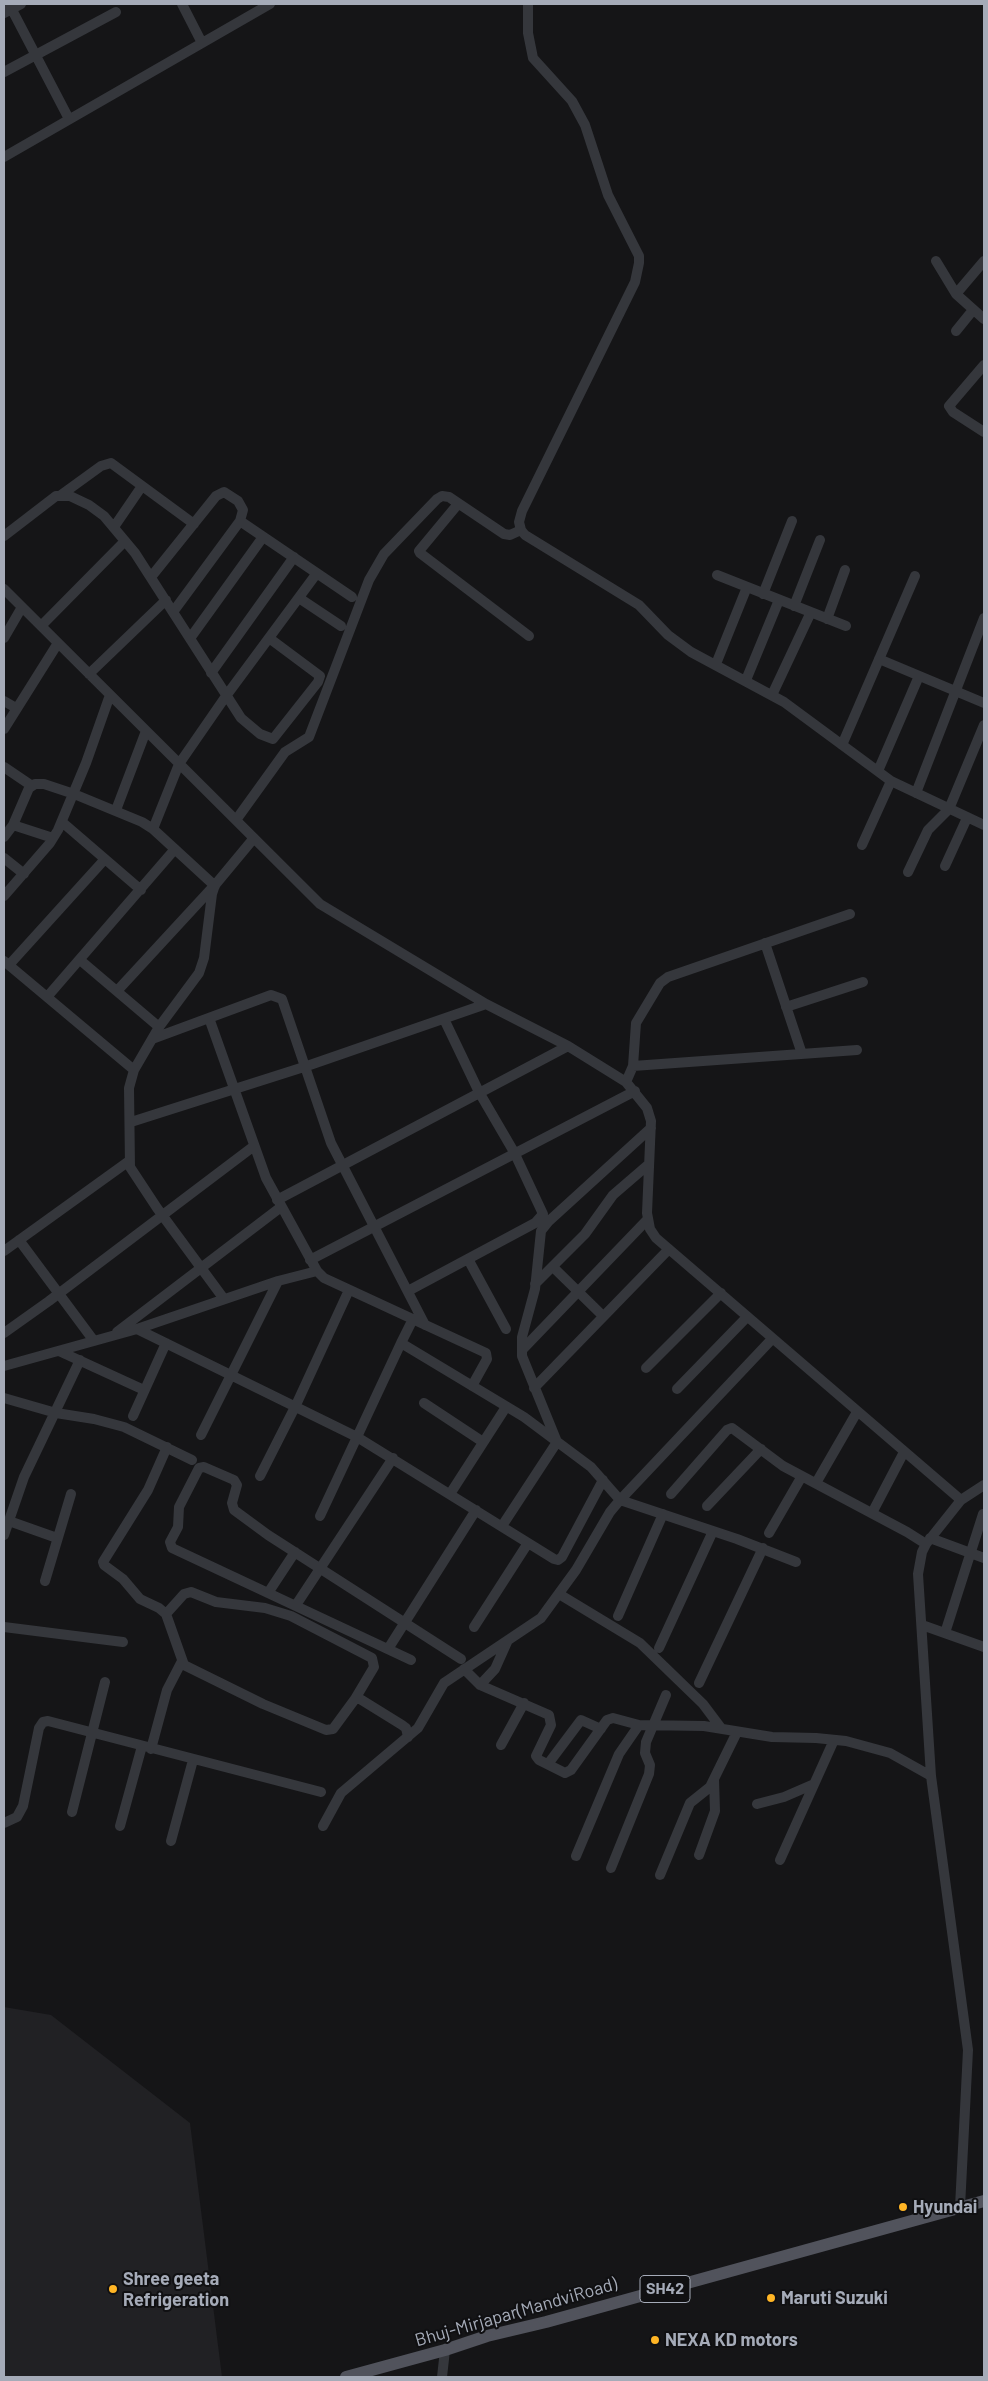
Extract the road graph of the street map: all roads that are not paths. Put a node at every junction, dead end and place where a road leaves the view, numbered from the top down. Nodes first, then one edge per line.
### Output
1 (183, 4) edge
2 (270, 4) edge
3 (528, 4) edge
4 (11, 7) edge
5 (116, 12) dead end
6 (202, 43) junction
7 (36, 55) junction
8 (4, 72) edge
9 (69, 119) junction
10 (4, 157) edge
11 (936, 261) dead end
12 (984, 261) edge
13 (956, 294) junction
14 (973, 310) junction
15 (984, 319) edge
16 (956, 331) dead end
17 (983, 368) edge
18 (984, 432) edge
19 (142, 486) junction
20 (61, 496) junction
21 (458, 504) junction
22 (240, 521) junction
23 (792, 521) dead end
24 (194, 524) junction
25 (114, 527) junction
26 (520, 530) junction
27 (4, 536) edge
28 (263, 537) junction
29 (820, 540) dead end
30 (126, 541) junction
31 (294, 557) junction
32 (845, 570) dead end
33 (318, 573) junction
34 (717, 575) dead end
35 (915, 576) dead end
36 (151, 577) junction
37 (747, 587) junction
38 (4, 589) edge
39 (764, 594) junction
40 (352, 597) dead end
41 (299, 598) junction
42 (166, 600) junction
43 (779, 600) junction
44 (794, 606) junction
45 (22, 607) junction
46 (173, 612) junction
47 (810, 612) junction
48 (827, 618) junction
49 (984, 618) edge
50 (41, 626) junction
51 (341, 626) dead end
52 (846, 626) dead end
53 (529, 636) dead end
54 (191, 637) junction
55 (4, 638) edge
56 (269, 638) junction
57 (58, 643) junction
58 (879, 659) junction
59 (716, 664) junction
60 (211, 673) junction
61 (89, 674) junction
62 (919, 676) junction
63 (746, 680) junction
64 (956, 691) junction
65 (110, 695) junction
66 (226, 696) junction
67 (772, 696) junction
68 (4, 701) edge
69 (984, 703) edge
70 (16, 708) junction
71 (984, 725) edge
72 (4, 729) edge
73 (146, 731) junction
74 (842, 745) junction
75 (180, 764) junction
76 (4, 767) edge
77 (878, 772) junction
78 (891, 781) junction
79 (32, 786) junction
80 (916, 793) junction
81 (74, 794) junction
82 (949, 809) junction
83 (116, 810) junction
84 (967, 818) junction
85 (236, 820) junction
86 (62, 822) junction
87 (13, 825) junction
88 (984, 825) edge
89 (153, 828) junction
90 (4, 837) edge
91 (53, 838) junction
92 (254, 838) junction
93 (862, 845) dead end
94 (175, 849) junction
95 (4, 858) edge
96 (105, 859) junction
97 (945, 866) dead end
98 (908, 872) dead end
99 (24, 874) junction
100 (215, 885) junction
101 (141, 890) junction
102 (4, 896) edge
103 (850, 914) dead end
104 (764, 943) junction
105 (80, 960) junction
106 (6, 963) edge
107 (864, 982) dead end
108 (117, 992) junction
109 (48, 998) junction
110 (486, 1004) junction
111 (786, 1008) junction
112 (209, 1018) junction
113 (444, 1019) junction
114 (159, 1027) junction
115 (152, 1039) junction
116 (568, 1046) junction
117 (857, 1050) dead end
118 (802, 1054) junction
119 (307, 1066) junction
120 (633, 1066) junction
121 (134, 1070) junction
122 (626, 1082) junction
123 (236, 1089) junction
124 (635, 1091) junction
125 (479, 1092) junction
126 (130, 1122) junction
127 (651, 1128) junction
128 (254, 1146) junction
129 (514, 1152) junction
130 (129, 1161) junction
131 (649, 1164) junction
132 (343, 1166) junction
133 (279, 1204) junction
134 (162, 1215) junction
135 (648, 1220) junction
136 (375, 1227) junction
137 (19, 1240) junction
138 (669, 1249) junction
139 (4, 1251) edge
140 (468, 1258) junction
141 (310, 1260) junction
142 (553, 1267) junction
143 (201, 1268) junction
144 (317, 1271) junction
145 (278, 1281) junction
146 (536, 1284) junction
147 (349, 1290) junction
148 (408, 1291) junction
149 (578, 1292) junction
150 (60, 1293) junction
151 (721, 1293) junction
152 (224, 1299) junction
153 (603, 1316) junction
154 (747, 1317) junction
155 (412, 1319) junction
156 (425, 1325) junction
157 (506, 1328) dead end
158 (137, 1329) junction
159 (4, 1333) edge
160 (111, 1336) junction
161 (772, 1339) junction
162 (94, 1341) junction
163 (166, 1343) junction
164 (401, 1343) junction
165 (522, 1350) junction
166 (59, 1351) junction
167 (80, 1360) junction
168 (4, 1366) edge
169 (646, 1368) dead end
170 (231, 1375) junction
171 (472, 1386) junction
172 (534, 1388) junction
173 (677, 1389) dead end
174 (144, 1390) junction
175 (4, 1398) edge
176 (424, 1403) dead end
177 (296, 1405) junction
178 (506, 1407) junction
179 (56, 1412) junction
180 (857, 1412) junction
181 (133, 1416) dead end
182 (201, 1435) dead end
183 (357, 1437) junction
184 (483, 1442) junction
185 (557, 1442) junction
186 (166, 1447) junction
187 (761, 1449) junction
188 (904, 1452) junction
189 (392, 1458) junction
190 (192, 1460) dead end
191 (260, 1476) dead end
192 (802, 1476) junction
193 (603, 1480) junction
194 (816, 1483) junction
195 (984, 1485) edge
196 (71, 1494) dead end
197 (450, 1494) junction
198 (671, 1494) dead end
199 (620, 1500) junction
200 (961, 1500) junction
201 (707, 1506) dead end
202 (476, 1510) junction
203 (872, 1513) junction
204 (663, 1514) junction
205 (983, 1514) dead end
206 (320, 1516) dead end
207 (9, 1521) junction
208 (502, 1526) junction
209 (713, 1531) junction
210 (769, 1533) dead end
211 (4, 1535) edge
212 (57, 1538) junction
213 (928, 1541) junction
214 (528, 1542) junction
215 (763, 1548) junction
216 (295, 1552) junction
217 (970, 1553) junction
218 (984, 1558) edge
219 (796, 1562) dead end
220 (321, 1570) junction
221 (45, 1582) dead end
222 (268, 1593) junction
223 (559, 1594) junction
224 (296, 1605) junction
225 (166, 1614) junction
226 (618, 1616) dead end
227 (404, 1623) junction
228 (922, 1626) junction
229 (4, 1627) edge
230 (474, 1627) dead end
231 (945, 1633) junction
232 (508, 1640) junction
233 (123, 1642) dead end
234 (984, 1647) edge
235 (659, 1648) dead end
236 (388, 1649) junction
237 (411, 1660) dead end
238 (182, 1661) junction
239 (463, 1664) junction
240 (105, 1682) dead end
241 (699, 1683) dead end
242 (480, 1685) junction
243 (666, 1695) dead end
244 (355, 1699) junction
245 (524, 1703) junction
246 (639, 1725) junction
247 (653, 1725) junction
248 (721, 1728) junction
249 (601, 1729) junction
250 (737, 1732) junction
251 (92, 1734) junction
252 (408, 1737) junction
253 (834, 1740) junction
254 (501, 1745) dead end
255 (147, 1748) junction
256 (193, 1760) junction
257 (548, 1764) junction
258 (931, 1776) junction
259 (714, 1779) junction
260 (814, 1784) junction
261 (321, 1792) dead end
262 (757, 1804) dead end
263 (72, 1812) dead end
264 (4, 1824) edge
265 (120, 1826) dead end
266 (323, 1826) dead end
267 (171, 1841) dead end
268 (576, 1856) dead end
269 (699, 1856) dead end
270 (780, 1860) dead end
271 (612, 1868) dead end
272 (660, 1875) dead end
273 (984, 2201) edge
274 (960, 2207) junction
275 (446, 2350) junction
276 (346, 2377) edge
277 (442, 2377) edge

1 - 6 street
2 - 6 street
3 - 26 street
4 - 7 street
5 - 7 street
6 - 9 street
7 - 8 street
7 - 9 street
9 - 10 street
11 - 13 street
12 - 13 street
13 - 14 street
14 - 15 street
14 - 16 street
17 - 18 street
19 - 20 street
19 - 24 street
19 - 25 street
20 - 25 street
20 - 27 street
21 - 26 street
21 - 53 street
21 - 85 street
22 - 24 street
22 - 28 street
22 - 46 street
23 - 39 street
24 - 36 street
25 - 30 street
26 - 59 street
28 - 31 street
28 - 54 street
29 - 44 street
30 - 36 street
30 - 50 street
31 - 33 street
31 - 60 street
32 - 48 street
33 - 40 street
33 - 41 street
34 - 37 street
35 - 58 street
36 - 42 street
37 - 39 street
37 - 59 street
38 - 45 street
39 - 43 street
41 - 51 street
41 - 56 street
42 - 46 street
42 - 61 street
43 - 44 street
43 - 63 street
44 - 47 street
45 - 50 street
45 - 55 street
46 - 54 street
47 - 48 street
47 - 67 street
48 - 52 street
49 - 64 street
50 - 57 street
54 - 60 street
56 - 66 street
56 - 66 street
57 - 61 street
57 - 70 street
58 - 62 street
58 - 74 street
59 - 63 street
60 - 66 street
61 - 65 street
62 - 64 street
62 - 77 street
63 - 67 street
64 - 69 street
64 - 80 street
65 - 73 street
65 - 81 street
66 - 75 street
67 - 74 street
68 - 70 street
70 - 72 street
71 - 82 street
73 - 75 street
73 - 83 street
74 - 77 street
75 - 85 street
75 - 89 street
76 - 79 street
77 - 78 street
78 - 80 street
78 - 93 street
79 - 81 street
79 - 87 street
80 - 82 street
81 - 83 street
81 - 86 street
82 - 84 street
82 - 98 street
83 - 89 street
84 - 88 street
84 - 97 street
85 - 92 street
86 - 91 street
86 - 96 street
87 - 90 street
87 - 91 street
89 - 94 street
91 - 99 street
92 - 100 street
92 - 110 street
94 - 100 street
94 - 101 street
95 - 99 street
96 - 101 street
96 - 106 street
99 - 102 street
100 - 108 street
100 - 114 street
101 - 105 street
103 - 104 street
104 - 111 street
104 - 120 street
105 - 108 street
105 - 109 street
106 - 109 street
107 - 111 street
108 - 114 street
109 - 121 street
110 - 113 street
110 - 116 street
111 - 118 street
112 - 115 street
112 - 119 street
112 - 123 street
113 - 119 street
113 - 125 street
114 - 115 street
115 - 121 street
116 - 122 street
116 - 125 street
117 - 118 street
118 - 120 street
119 - 123 street
119 - 132 street
120 - 122 street
121 - 126 street
122 - 124 street
123 - 126 street
123 - 128 street
124 - 127 street
124 - 129 street
125 - 129 street
125 - 132 street
126 - 130 street
127 - 131 street
127 - 146 street
128 - 133 street
128 - 134 street
129 - 136 street
129 - 140 street
130 - 134 street
130 - 137 street
131 - 135 street
131 - 142 street
132 - 133 street
132 - 136 street
133 - 141 street
133 - 143 street
134 - 143 street
134 - 150 street
135 - 138 street
135 - 149 street
136 - 141 street
136 - 148 street
137 - 139 street
137 - 150 street
138 - 151 street
138 - 153 street
140 - 148 street
140 - 157 street
141 - 144 street
142 - 146 street
142 - 149 street
143 - 152 street
143 - 160 street
144 - 145 street
144 - 147 street
145 - 152 street
145 - 170 street
146 - 165 street
147 - 155 street
147 - 177 street
148 - 156 street
149 - 153 street
149 - 165 street
150 - 159 street
150 - 162 street
151 - 154 street
151 - 169 street
152 - 158 street
153 - 172 street
154 - 161 street
154 - 173 street
155 - 156 street
155 - 164 street
156 - 171 street
158 - 160 street
158 - 163 street
160 - 162 street
161 - 180 street
161 - 199 street
162 - 166 street
163 - 170 street
163 - 174 street
164 - 171 street
164 - 183 street
165 - 172 street
166 - 167 street
166 - 168 street
167 - 174 street
167 - 179 street
170 - 177 street
170 - 182 street
171 - 178 street
172 - 185 street
174 - 181 street
175 - 179 street
176 - 184 street
177 - 183 street
177 - 191 street
178 - 184 street
178 - 185 street
179 - 186 street
179 - 207 street
180 - 188 street
180 - 194 street
183 - 189 street
183 - 206 street
184 - 197 street
185 - 193 street
185 - 208 street
186 - 190 street
186 - 225 street
187 - 192 street
187 - 198 street
187 - 201 street
188 - 200 street
188 - 203 street
189 - 197 street
189 - 220 street
192 - 194 street
192 - 210 street
193 - 199 street
193 - 214 street
194 - 203 street
195 - 200 street
196 - 212 street
197 - 202 street
199 - 204 street
199 - 223 street
200 - 213 street
202 - 208 street
202 - 227 street
203 - 213 street
204 - 209 street
204 - 226 street
205 - 217 street
207 - 211 street
207 - 212 street
208 - 214 street
209 - 215 street
209 - 235 street
212 - 221 street
213 - 217 street
213 - 228 street
214 - 230 street
215 - 219 street
215 - 241 street
216 - 220 street
216 - 222 street
216 - 222 street
217 - 218 street
217 - 231 street
220 - 224 street
220 - 227 street
222 - 224 street
223 - 232 street
223 - 248 street
224 - 236 street
225 - 238 street
225 - 244 street
227 - 236 street
227 - 239 street
228 - 231 street
228 - 258 street
229 - 233 street
231 - 234 street
232 - 239 street
232 - 242 street
236 - 237 street
238 - 244 street
238 - 255 street
239 - 242 street
239 - 252 street
240 - 251 street
242 - 245 street
243 - 247 street
244 - 252 street
245 - 254 street
245 - 257 street
246 - 247 street
246 - 249 street
246 - 268 street
247 - 248 street
247 - 271 street
248 - 250 street
249 - 257 street
249 - 257 street
250 - 253 street
250 - 259 street
251 - 255 street
251 - 263 street
251 - 264 street
252 - 266 street
253 - 258 street
253 - 260 street
255 - 256 street
255 - 265 street
256 - 261 street
256 - 267 street
258 - 274 street
259 - 269 street
259 - 272 street
260 - 262 street
260 - 270 street
273 - 274 main road, Bhuj-Mirjapar(MandviRoad) / SH42
274 - 275 main road, Bhuj-Mirjapar(MandviRoad) / SH42
275 - 276 main road, Bhuj-Mirjapar(MandviRoad) / SH42
275 - 277 street

